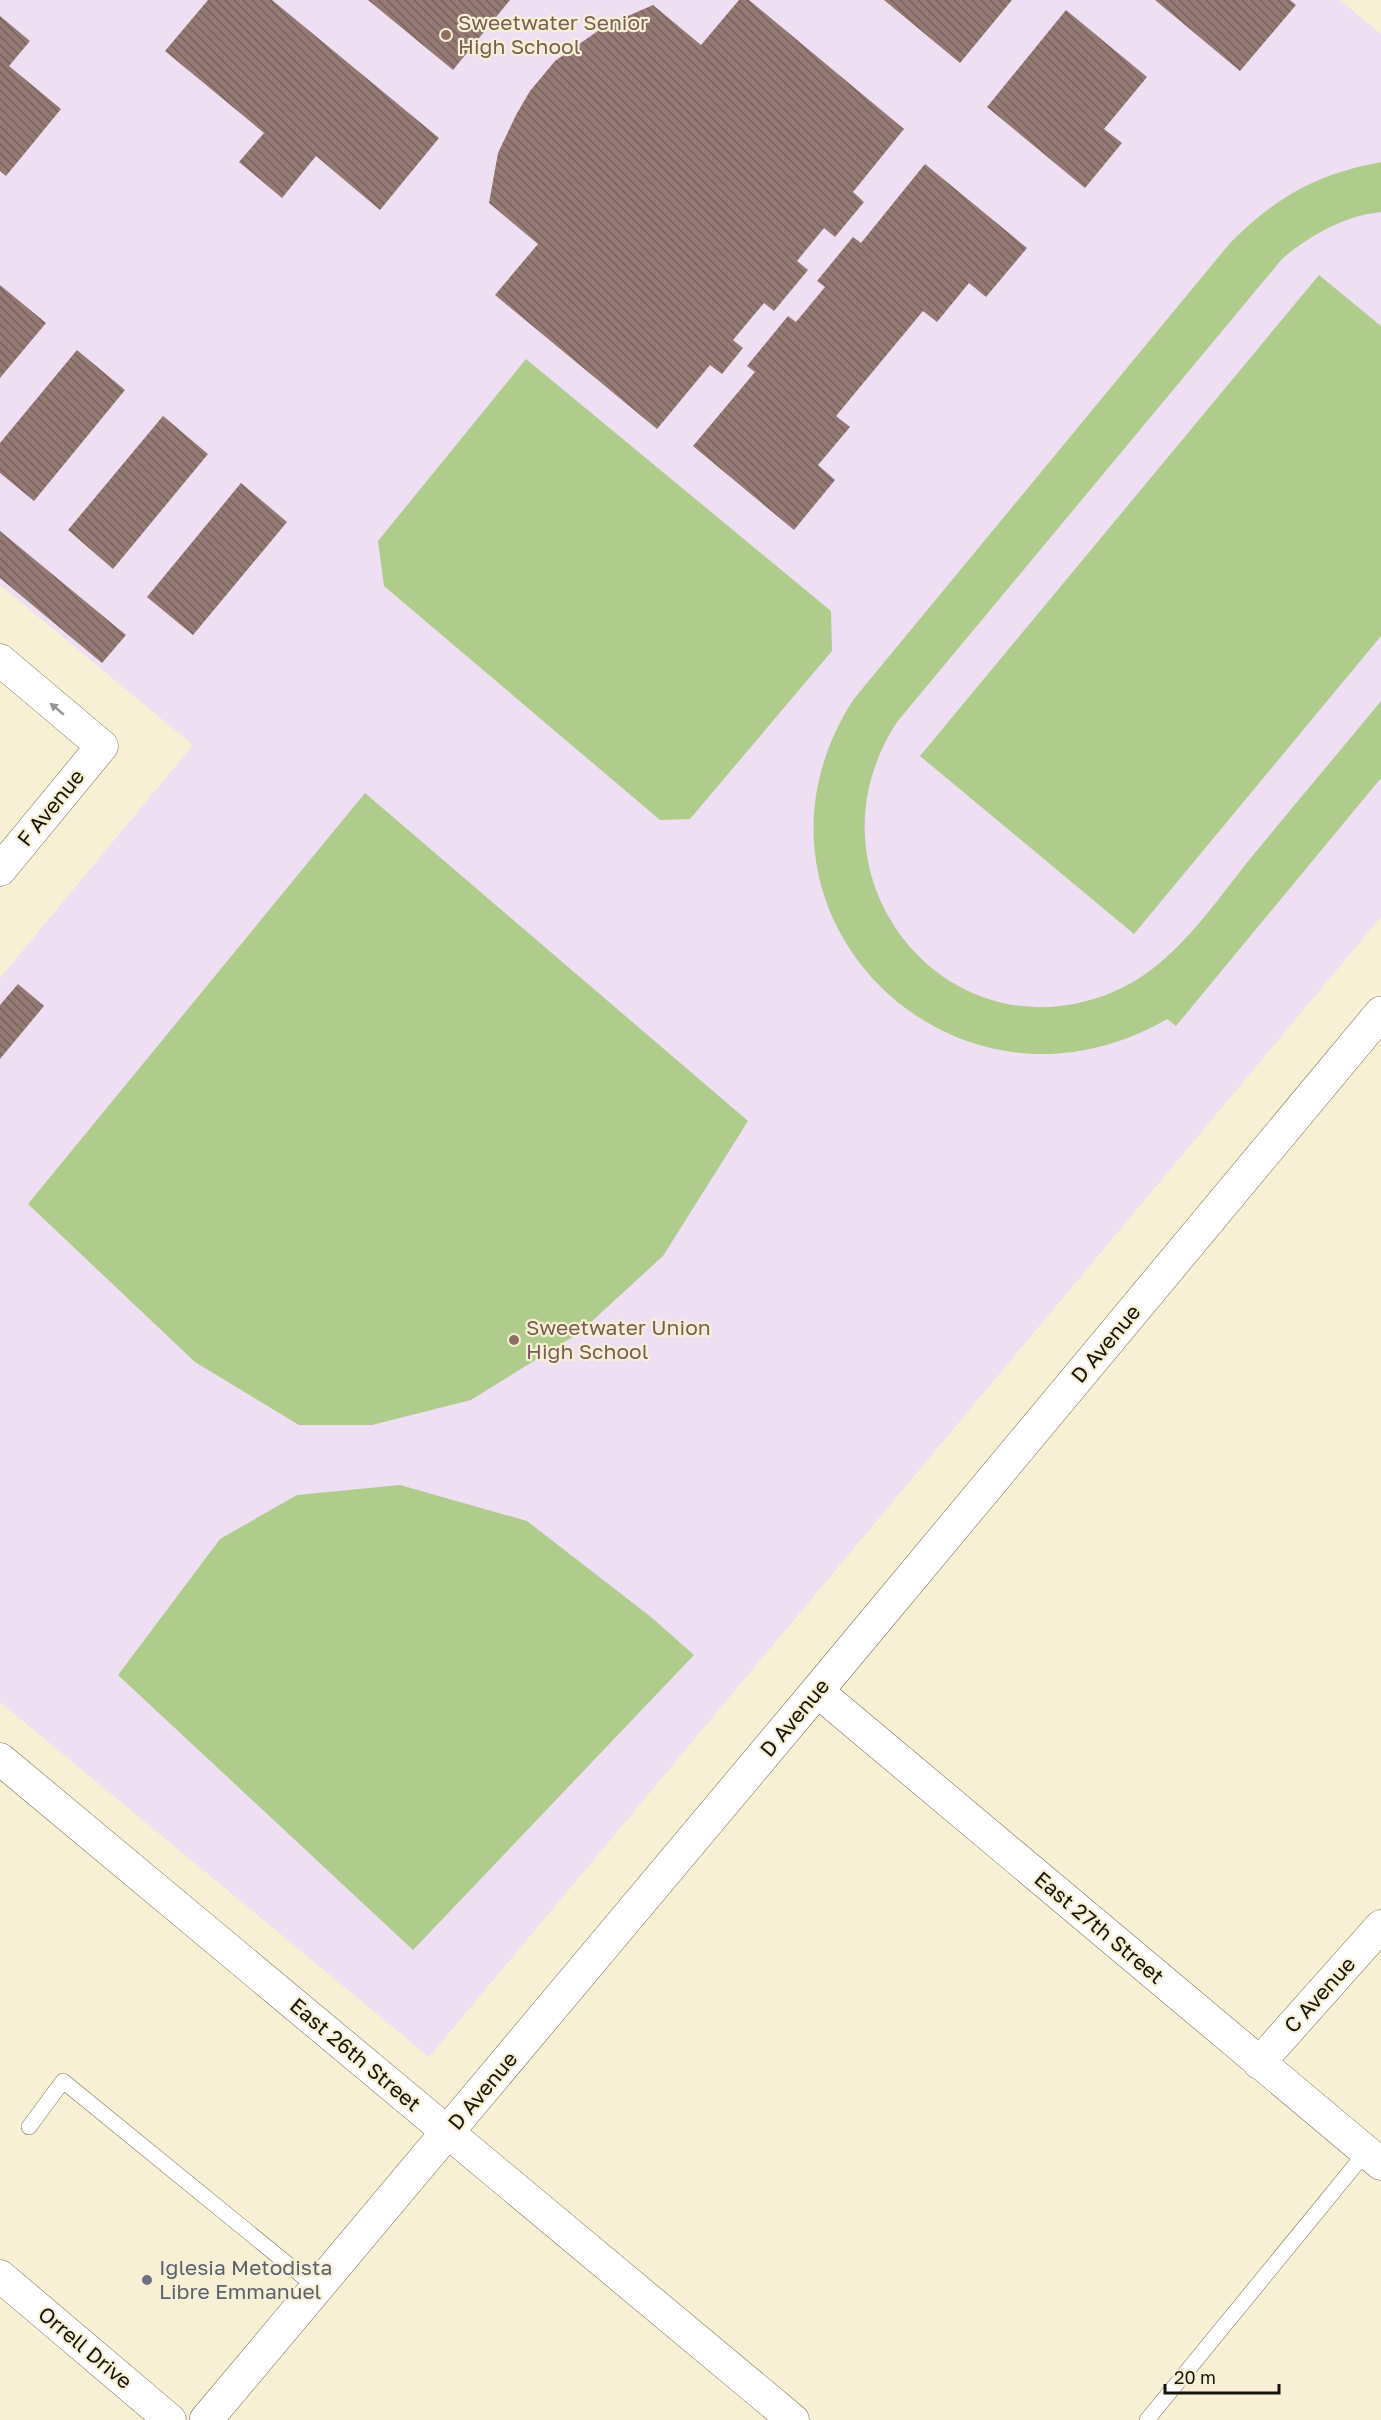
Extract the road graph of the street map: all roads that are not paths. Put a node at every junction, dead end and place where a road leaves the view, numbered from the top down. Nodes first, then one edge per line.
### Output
1 (0, 660) edge
2 (0, 870) edge
3 (1381, 1013) edge
4 (817, 1691) junction
5 (0, 1759) edge
6 (1381, 1926) edge
7 (1259, 2063) junction
8 (29, 2127) dead end
9 (448, 2132) junction
10 (1374, 2158) edge
11 (0, 2276) edge
12 (317, 2288) junction
13 (170, 2420) edge
14 (206, 2420) edge
15 (793, 2420) edge
16 (1147, 2420) edge

2 -> 1 street, F Avenue
3 - 4 street, D Avenue
4 - 7 street, East 27th Street
4 - 9 street, D Avenue
5 - 9 street, East 26th Street
6 - 7 street, C Avenue
7 - 10 street, East 27th Street
8 - 12 lane
9 - 12 street, D Avenue
9 - 15 street, East 26th Street
10 - 16 lane
11 - 13 street, Orrell Drive
12 - 14 street, D Avenue

